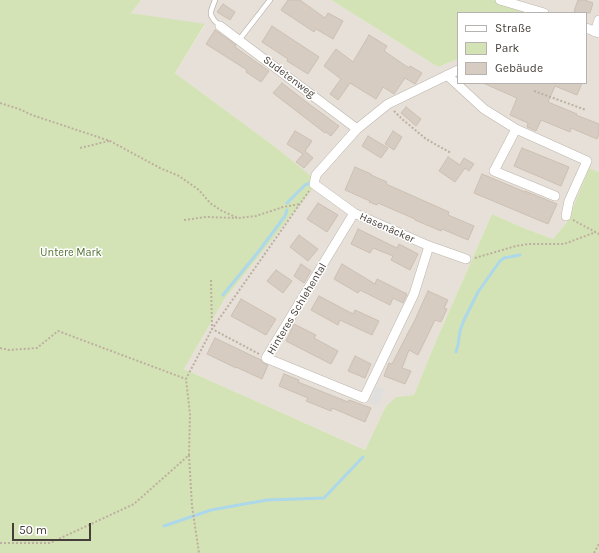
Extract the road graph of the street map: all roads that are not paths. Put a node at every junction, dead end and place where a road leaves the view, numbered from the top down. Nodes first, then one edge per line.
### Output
1 (215, 0) edge
2 (270, 0) edge
3 (505, 1) edge
4 (541, 12) edge
5 (599, 20) edge
6 (220, 26) joint
7 (593, 31) edge
8 (239, 40) junction
9 (457, 70) edge
10 (447, 74) junction
11 (457, 83) edge
12 (458, 84) edge
13 (357, 129) junction
14 (516, 129) junction
15 (555, 196) dead end
16 (354, 214) junction
17 (566, 216) road end
18 (429, 246) junction
19 (466, 259) road end

1 - 6 lane
2 - 8 lane
3 - 4 street
5 - 7 street
6 - 8 street, Sudetenweg
8 - 13 street, Sudetenweg
9 - 10 street
10 - 11 street
10 - 13 street
12 - 14 street
13 - 16 street, Hasenäcker
14 - 15 street
14 - 17 street
16 - 18 street, Hasenäcker
16 - 18 street, Hinteres Schlehental
18 - 19 street, Hasenäcker

